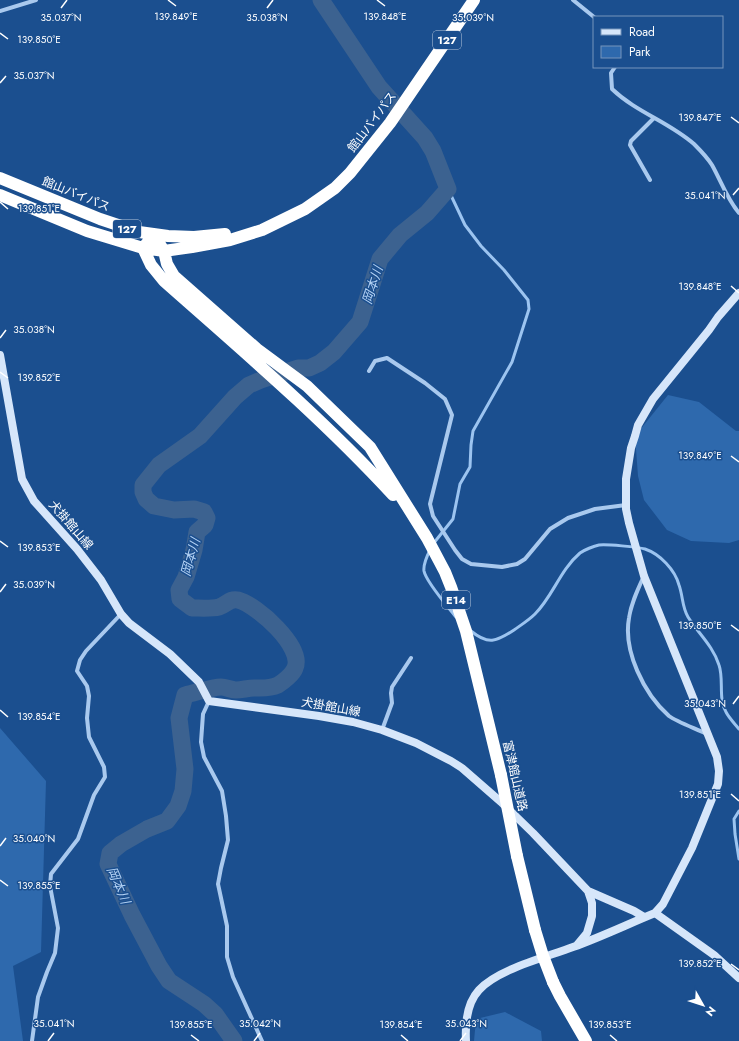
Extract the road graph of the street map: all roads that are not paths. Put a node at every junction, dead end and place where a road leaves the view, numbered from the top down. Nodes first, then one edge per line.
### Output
1 (36, 0) edge
2 (474, 0) edge
3 (574, 0) edge
4 (0, 11) edge
5 (593, 16) edge
6 (614, 68) edge
7 (654, 118) junction
8 (0, 178) edge
9 (650, 180) dead end
10 (0, 194) edge
11 (739, 213) edge
12 (262, 230) junction
13 (154, 235) junction
14 (143, 248) junction
15 (164, 251) junction
16 (739, 293) edge
17 (253, 352) junction
18 (0, 355) edge
19 (369, 371) dead end
20 (626, 505) junction
21 (414, 518) junction
22 (644, 576) junction
23 (121, 614) junction
24 (411, 658) dead end
25 (209, 700) junction
26 (382, 730) junction
27 (709, 735) junction
28 (588, 891) junction
29 (655, 913) junction
30 (644, 917) junction
31 (575, 947) junction
32 (739, 978) edge
33 (32, 1041) edge
34 (262, 1041) edge
35 (466, 1041) edge
36 (586, 1041) edge

1 - 4 street
2 - 12 highway, 館山バイパス / 127
3 - 5 street
6 - 7 street
7 - 9 street
7 - 11 street
8 - 13 highway, 館山バイパス / 127
10 - 14 highway, 館山バイパス / 127
12 - 13 highway, 館山バイパス / 127
12 - 15 highway, 館山バイパス / 127
13 - 14 highway
13 - 15 highway
14 - 15 highway, 館山バイパス / 127
14 - 17 highway
15 - 17 highway
16 - 20 main road
17 - 21 highway
17 - 21 highway
18 - 23 main road, 犬掛館山線
19 - 20 street
20 - 22 main road
21 - 36 highway, 富津館山道路 / E14, bridge
22 - 27 main road
22 - 27 street
23 - 25 main road, 犬掛館山線
23 - 33 street
24 - 26 street
25 - 26 main road, 犬掛館山線
25 - 34 street
26 - 28 main road, 犬掛館山線
27 - 29 main road
28 - 30 main road
28 - 31 main road
29 - 30 main road
29 - 32 main road
30 - 31 main road
31 - 35 main road

